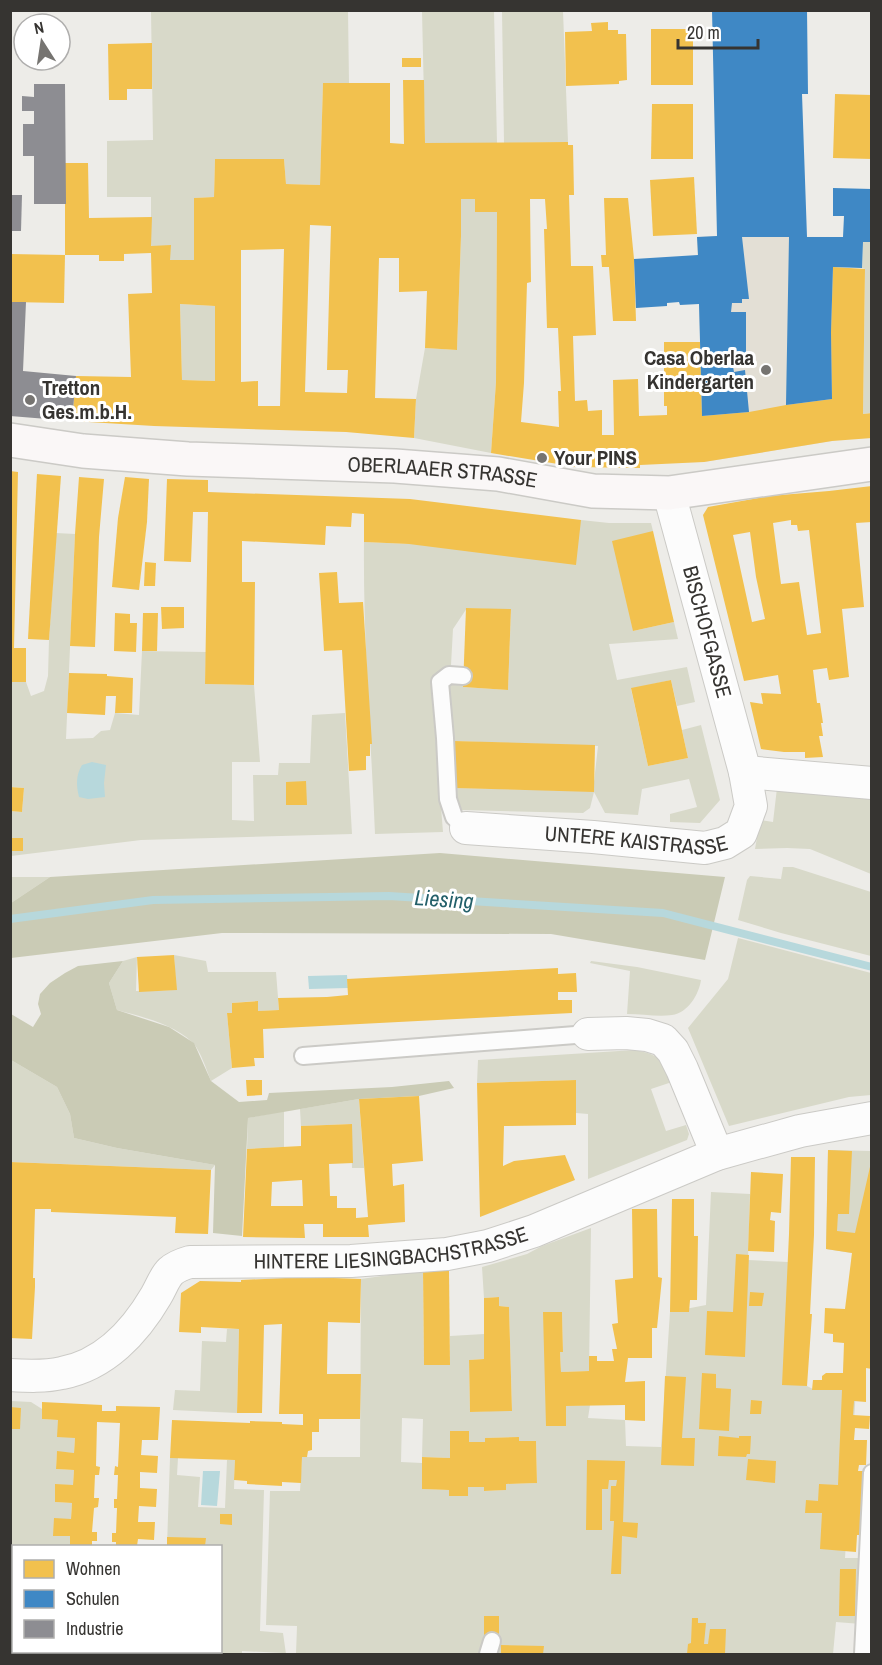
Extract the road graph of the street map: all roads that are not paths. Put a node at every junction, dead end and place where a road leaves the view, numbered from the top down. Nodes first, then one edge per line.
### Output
1 (10, 440) edge
2 (872, 464) edge
3 (669, 492) junction
4 (464, 676) dead end
5 (745, 772) junction
6 (872, 783) edge
7 (466, 828) joint
8 (588, 1034) joint
9 (303, 1056) dead end
10 (872, 1118) edge
11 (717, 1154) junction
12 (10, 1375) edge
13 (872, 1473) edge
14 (863, 1654) edge

1 - 3 main road, OBERLAAER STRASSE
2 - 3 main road, OBERLAAER STRASSE
3 - 5 street, BISCHOFGASSE
4 - 7 lane
5 - 6 street
5 - 7 street, UNTERE KAISTRASSE
8 - 9 lane
8 - 11 street
10 - 11 street, HINTERE LIESINGBACHSTRASSE
11 - 12 street, HINTERE LIESINGBACHSTRASSE
13 - 14 lane

